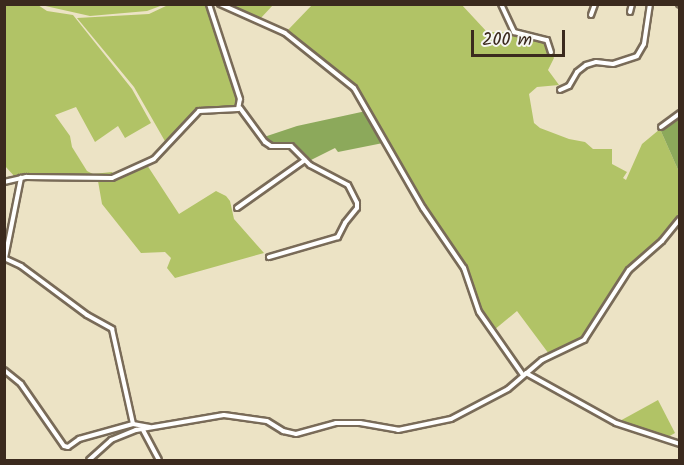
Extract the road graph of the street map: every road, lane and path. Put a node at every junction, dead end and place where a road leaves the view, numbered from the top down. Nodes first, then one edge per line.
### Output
1 (209, 4) edge
2 (220, 4) edge
3 (501, 4) edge
4 (595, 4) edge
5 (632, 4) edge
6 (650, 4) edge
7 (630, 12) dead end
8 (591, 15) dead end
9 (551, 52) dead end
10 (560, 90) dead end
11 (240, 108) junction
12 (680, 113) edge
13 (661, 127) dead end
14 (305, 160) junction
15 (21, 178) junction
16 (4, 182) edge
17 (237, 208) dead end
18 (680, 219) edge
19 (269, 257) dead end
20 (5, 258) edge
21 (4, 370) edge
22 (525, 374) junction
23 (133, 424) junction
24 (151, 428) junction
25 (143, 429) junction
26 (680, 444) edge
27 (89, 460) edge
28 (159, 460) edge

1 - 11 street
2 - 22 street
3 - 9 street
4 - 8 street
5 - 7 street
6 - 10 street
11 - 14 street
11 - 15 street
12 - 13 street
14 - 17 street
14 - 19 street
15 - 16 street
15 - 20 street
18 - 22 street
20 - 23 street
21 - 23 street
22 - 24 street
22 - 26 street
23 - 24 street
24 - 25 street
25 - 27 street
25 - 28 street

